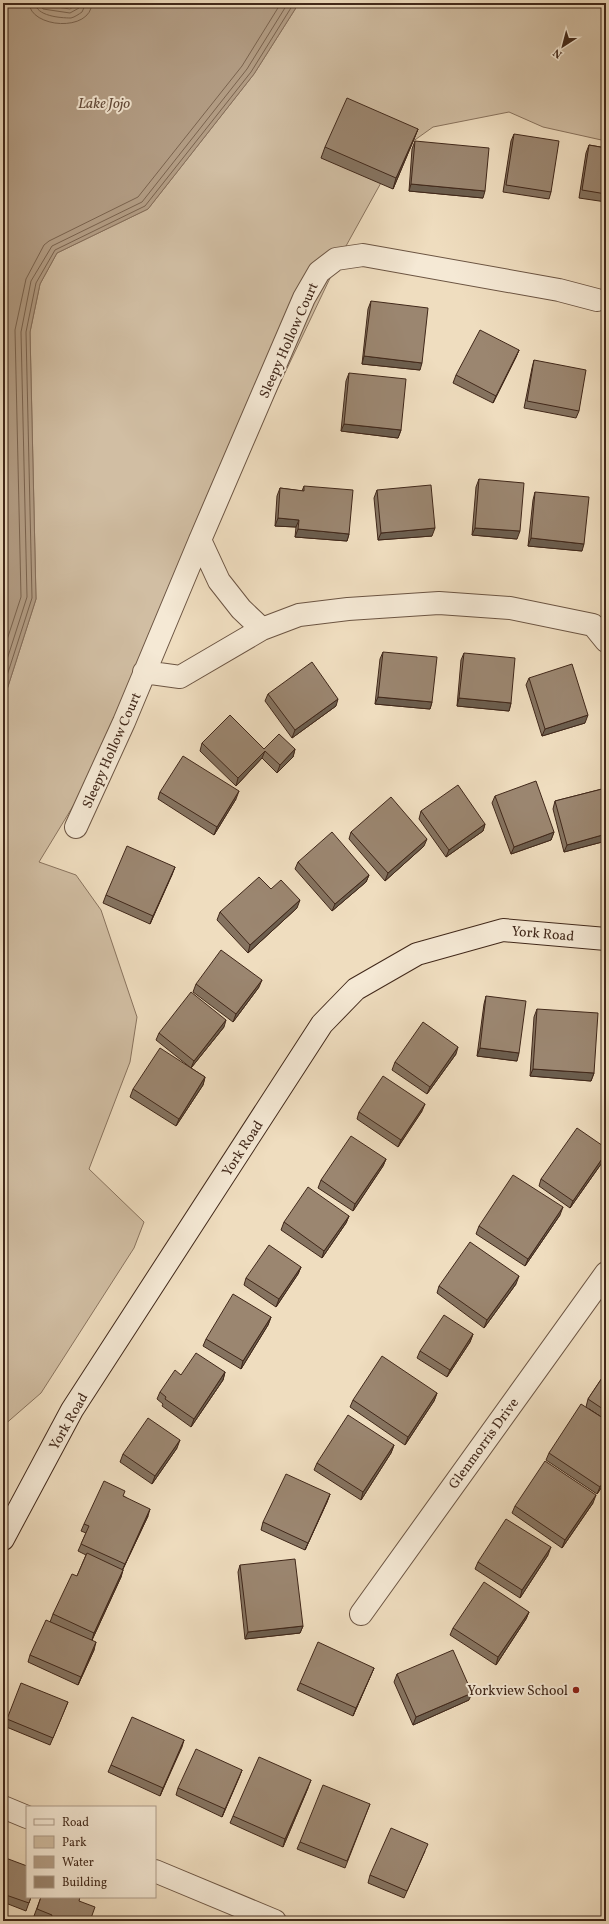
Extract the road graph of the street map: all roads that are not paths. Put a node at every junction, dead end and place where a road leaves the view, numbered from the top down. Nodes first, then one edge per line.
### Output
1 (597, 300) dead end
2 (200, 540) junction
3 (262, 629) junction
4 (606, 641) edge
5 (144, 672) junction
6 (76, 827) dead end
7 (606, 939) edge
8 (606, 1273) edge
9 (3, 1539) edge
10 (360, 1614) dead end
11 (3, 1807) edge
12 (26, 1817) edge
13 (156, 1871) edge
14 (275, 1921) edge

1 - 2 street, Sleepy Hollow Court
2 - 3 street
2 - 5 street, Sleepy Hollow Court
3 - 4 street
3 - 5 street
5 - 6 street, Sleepy Hollow Court
7 - 9 street, York Road
8 - 10 street, Glenmorris Drive
11 - 12 street
13 - 14 street

